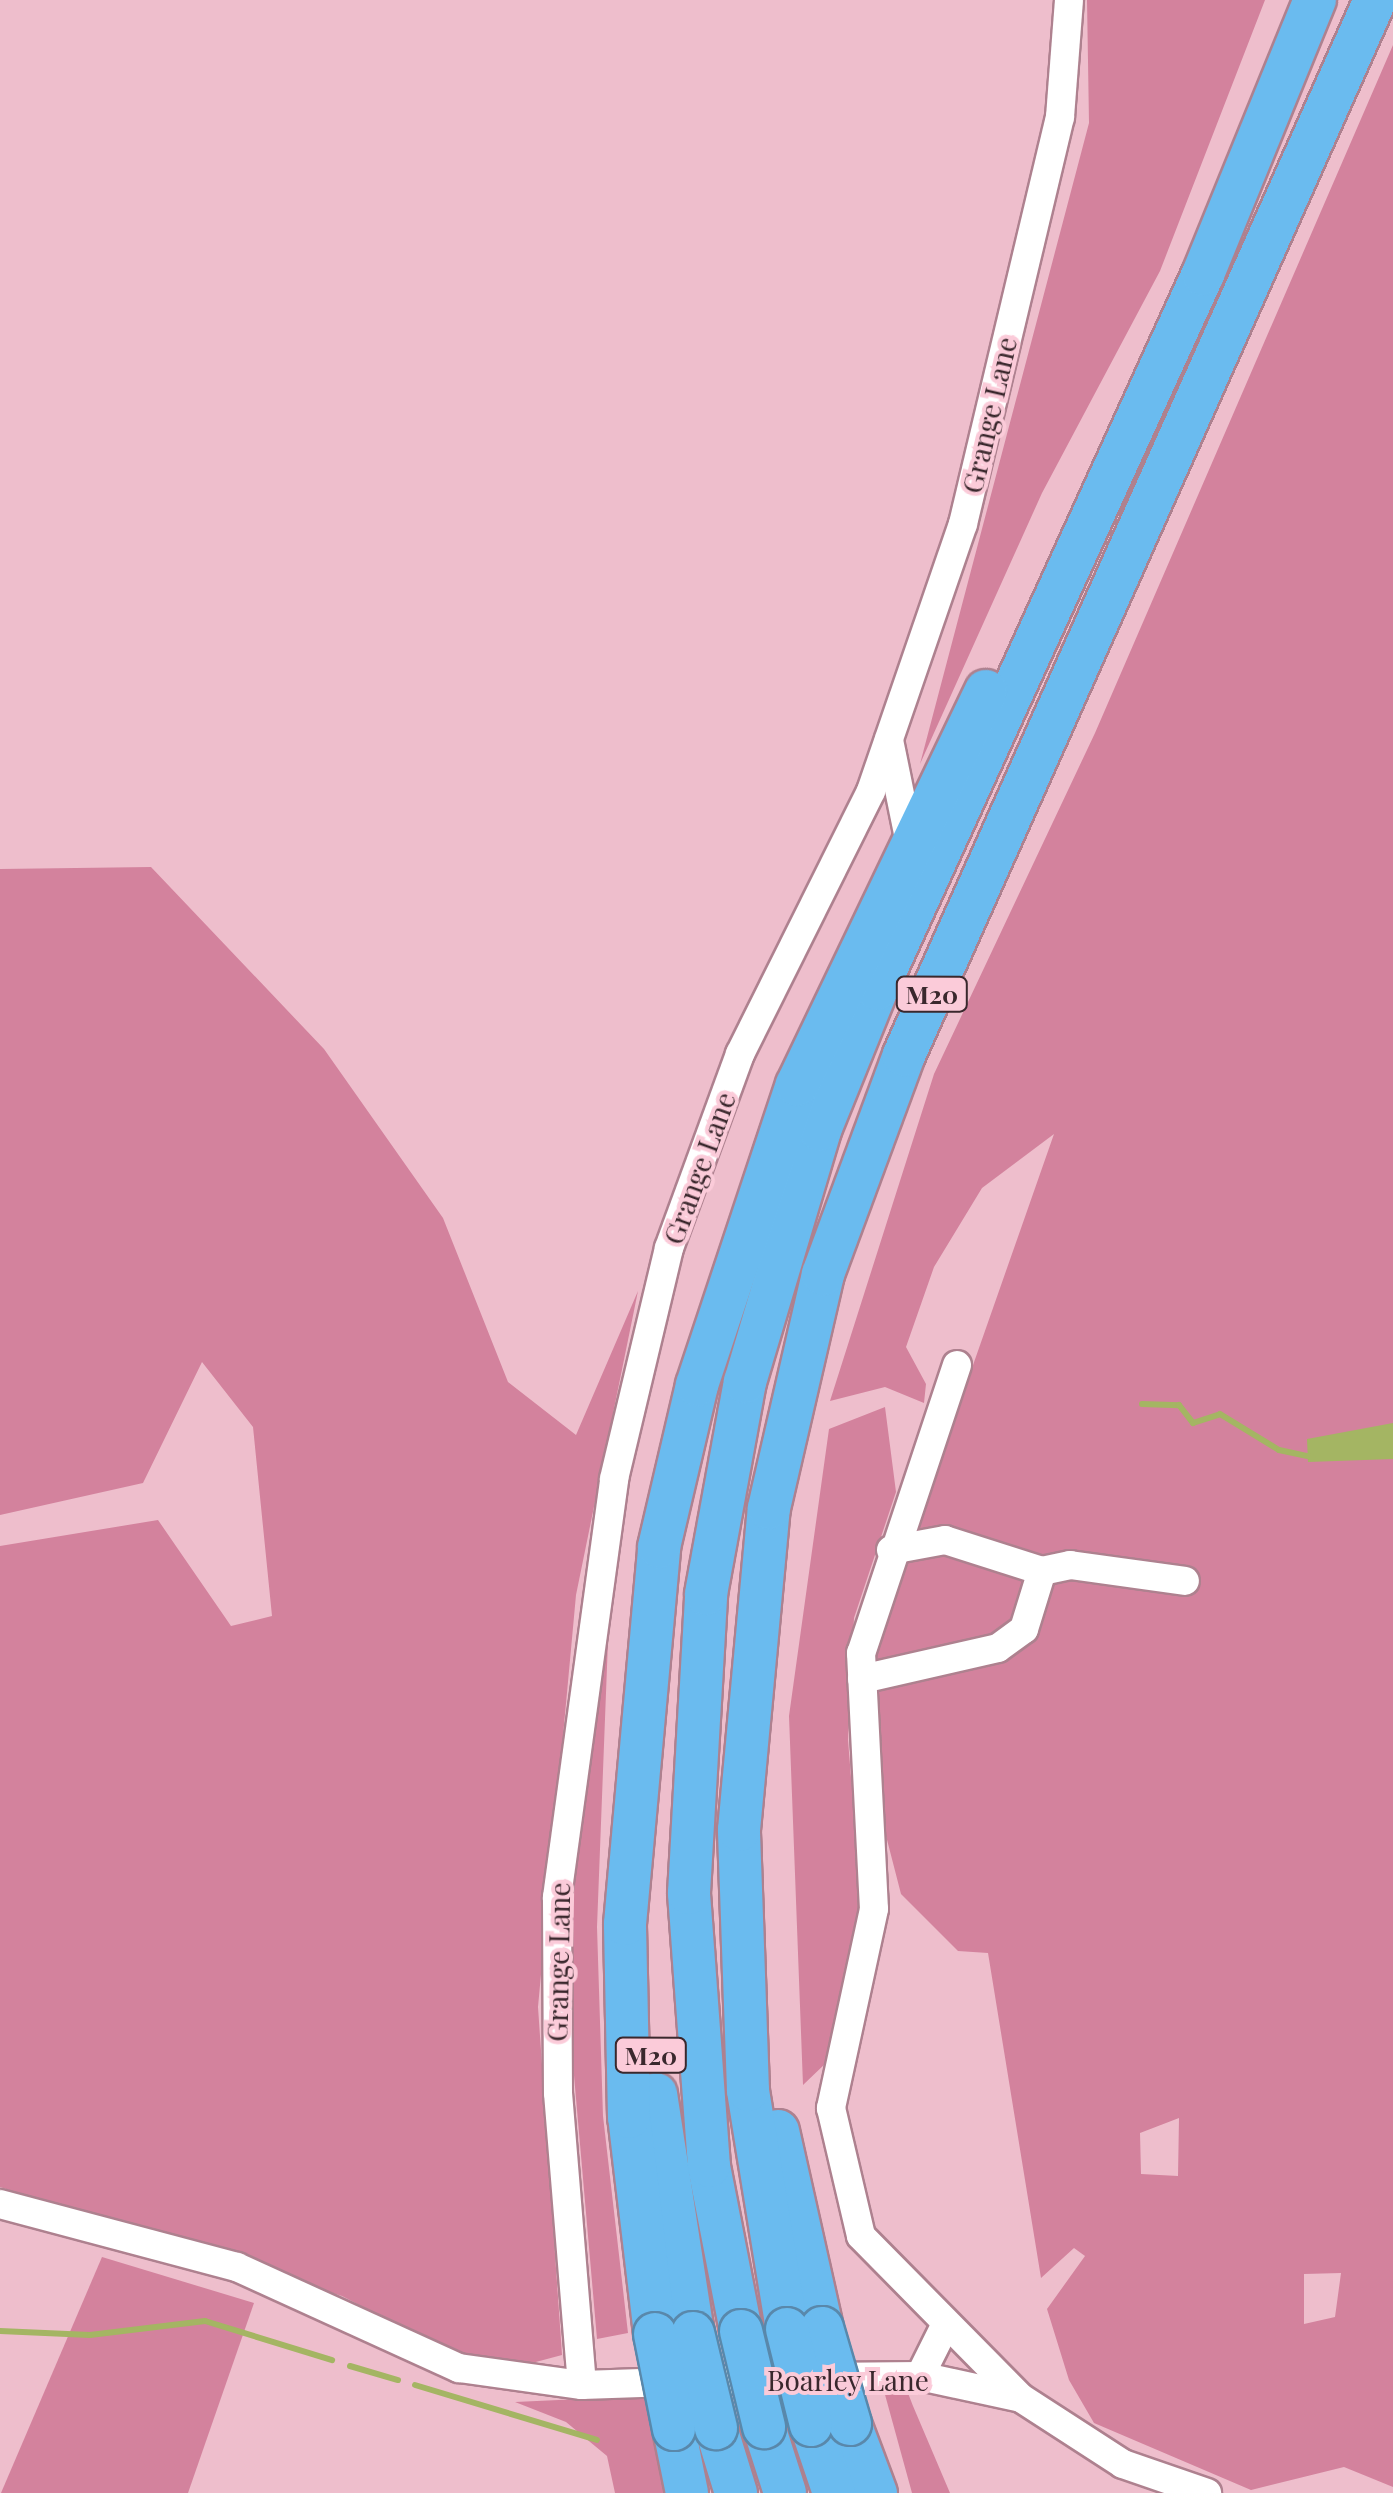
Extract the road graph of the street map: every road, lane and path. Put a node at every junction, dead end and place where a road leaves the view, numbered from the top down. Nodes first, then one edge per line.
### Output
1 (1069, 0) edge
2 (1316, 0) edge
3 (1376, 0) edge
4 (1080, 544) junction
5 (889, 739) junction
6 (909, 838) junction
7 (957, 1364) dead end
8 (891, 1550) junction
9 (1042, 1572) junction
10 (1185, 1581) dead end
11 (862, 1679) junction
12 (0, 2204) edge
13 (946, 2324) junction
14 (674, 2333) junction
15 (920, 2376) junction
16 (582, 2385) junction
17 (1020, 2398) junction
18 (831, 2425) junction
19 (686, 2493) edge
20 (736, 2493) edge
21 (785, 2493) edge
22 (834, 2493) edge
23 (876, 2493) edge
24 (1207, 2493) edge

1 - 5 street, Grange Lane
2 - 4 highway, M20
3 - 18 highway, M20, bridge
4 - 6 highway, M20
4 - 21 highway, M20, bridge
5 - 6 street
5 - 16 street, Grange Lane
6 - 14 highway, M20
7 - 8 street
8 - 9 street
8 - 11 street
9 - 10 street
9 - 11 street
11 - 13 street
12 - 16 street, Boarley Lane
13 - 15 street
13 - 17 street
14 - 19 highway, M20, bridge
14 - 20 highway, M20, bridge
15 - 16 street, Boarley Lane
15 - 17 street, Boarley Lane
17 - 24 street, Boarley Lane
18 - 22 highway, M20
18 - 23 highway, M20

